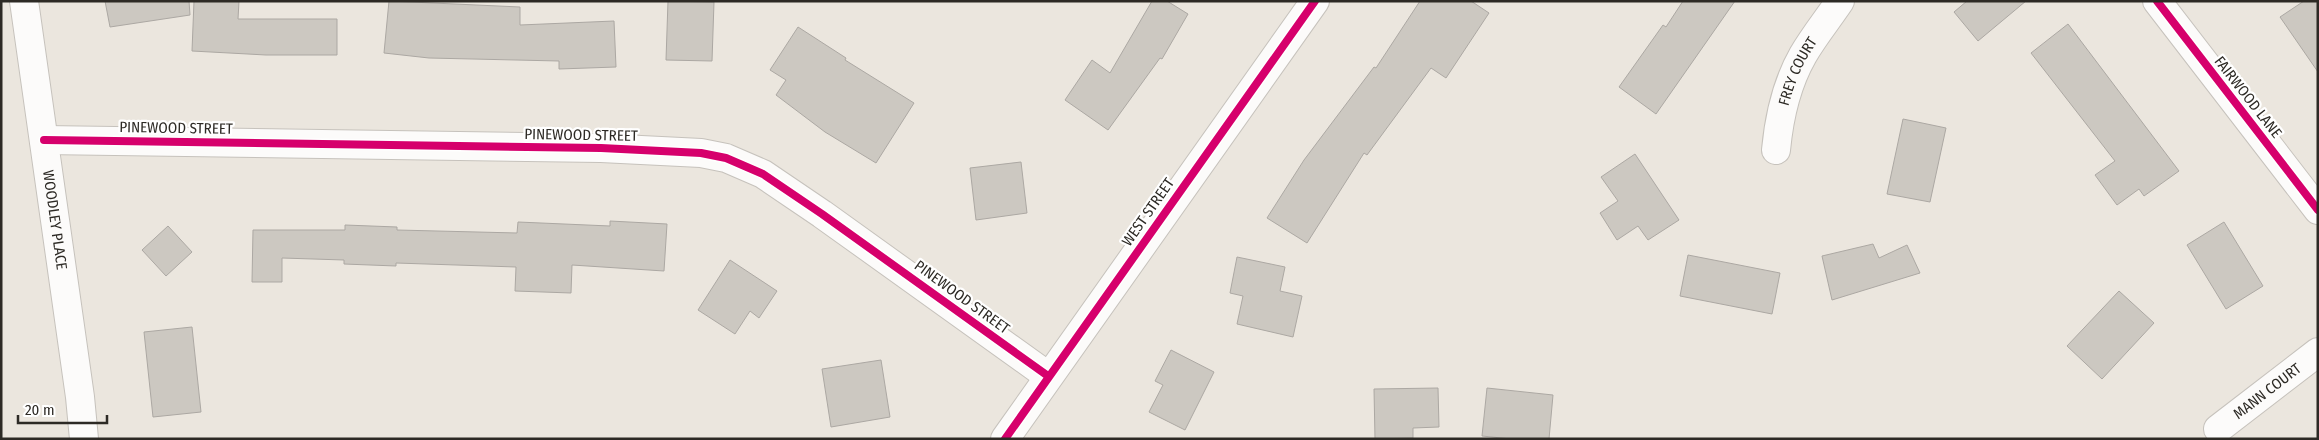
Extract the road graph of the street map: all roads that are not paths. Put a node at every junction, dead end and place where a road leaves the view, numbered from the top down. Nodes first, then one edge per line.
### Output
1 (24, 1) edge
2 (1314, 1) edge
3 (1840, 1) edge
4 (2157, 1) edge
5 (44, 140) junction
6 (1776, 150) dead end
7 (2318, 210) edge
8 (2318, 352) edge
9 (1048, 376) junction
10 (2218, 429) dead end
11 (84, 439) edge
12 (1005, 439) edge

1 - 5 street, WOODLEY PLACE
2 - 9 street, WEST STREET
3 - 6 street, FREY COURT
4 - 7 street, FAIRWOOD LANE
5 - 9 street, PINEWOOD STREET
5 - 11 street, WOODLEY PLACE
8 - 10 street, MANN COURT
9 - 12 street, WEST STREET

